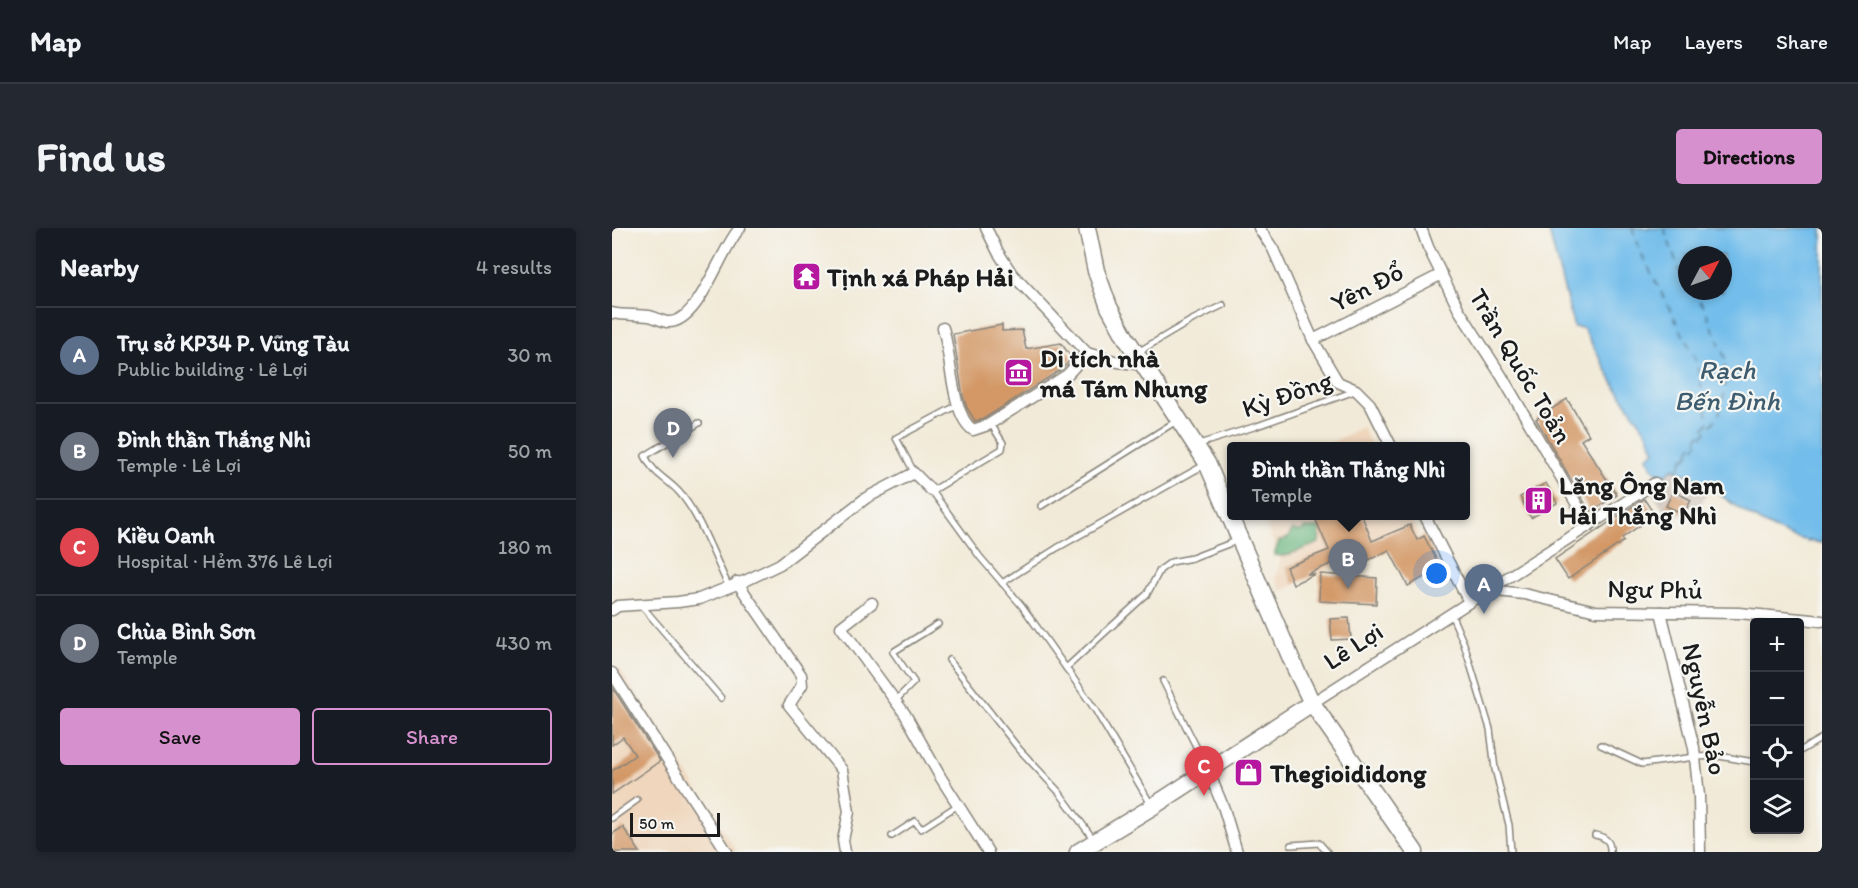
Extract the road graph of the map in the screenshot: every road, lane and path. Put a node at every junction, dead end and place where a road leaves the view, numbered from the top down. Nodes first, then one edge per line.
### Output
1 (740, 228) edge
2 (986, 228) edge
3 (1087, 228) edge
4 (1259, 228) edge
5 (1421, 228) edge
6 (1442, 274) junction
7 (1223, 305) dead end
8 (612, 313) edge
9 (943, 328) dead end
10 (1313, 340) junction
11 (1087, 353) junction
12 (1141, 359) junction
13 (1356, 390) junction
14 (958, 405) junction
15 (1179, 419) junction
16 (699, 423) dead end
17 (991, 423) junction
18 (1389, 442) edge
19 (1195, 445) junction
20 (1207, 463) junction
21 (914, 473) junction
22 (1655, 483) dead end
23 (932, 491) junction
24 (1041, 506) dead end
25 (1227, 508) edge
26 (1232, 520) edge
27 (1427, 520) edge
28 (1589, 525) junction
29 (1241, 540) junction
30 (1002, 583) junction
31 (733, 584) junction
32 (1488, 590) junction
33 (1469, 602) junction
34 (872, 603) dead end
35 (640, 604) junction
36 (612, 610) edge
37 (1661, 612) junction
38 (1451, 614) junction
39 (1822, 621) edge
40 (938, 624) dead end
41 (949, 660) dead end
42 (1066, 668) junction
43 (612, 673) edge
44 (1163, 681) dead end
45 (721, 698) dead end
46 (895, 701) junction
47 (1312, 704) junction
48 (1822, 738) edge
49 (1600, 745) dead end
50 (1804, 749) edge
51 (1695, 757) junction
52 (1750, 761) edge
53 (1208, 770) junction
54 (637, 800) dead end
55 (958, 805) junction
56 (1152, 807) junction
57 (612, 818) edge
58 (1595, 835) dead end
59 (892, 836) dead end
60 (1095, 841) junction
61 (1291, 845) dead end
62 (727, 852) edge
63 (845, 852) edge
64 (988, 852) edge
65 (1078, 852) edge
66 (1237, 852) edge
67 (1327, 852) edge
68 (1415, 852) edge
69 (1511, 852) edge
70 (1610, 852) edge
71 (1700, 852) edge

1 - 8 street
2 - 11 street
3 - 12 main road
4 - 10 street
5 - 6 street, Trần Quốc Toản
6 - 10 street, Yên Đổ
6 - 28 street, Trần Quốc Toản
7 - 12 lane
9 - 14 street
10 - 13 street
11 - 12 street
11 - 17 street
12 - 15 main road
13 - 18 street
13 - 19 lane, Kỳ Đồng
14 - 17 street
14 - 21 lane
15 - 19 main road
15 - 24 lane
16 - 31 lane
17 - 23 lane
19 - 20 main road
20 - 25 main road
20 - 30 lane
21 - 23 street
21 - 31 street
22 - 28 street, Lê Lợi
23 - 30 lane
26 - 29 main road
27 - 33 street
28 - 32 street, Lê Lợi
29 - 42 lane
29 - 47 main road
30 - 42 lane
31 - 35 street
31 - 63 street
32 - 33 street, Lê Lợi
32 - 37 street, Ngư Phủ
33 - 38 street, Lê Lợi
34 - 46 street
35 - 36 street
35 - 45 lane
37 - 39 street, Ngư Phủ
37 - 51 street, Nguyễn Bảo
38 - 47 street, Lê Lợi
38 - 69 lane
40 - 46 lane
41 - 60 lane
42 - 56 lane
43 - 62 street
44 - 53 lane
46 - 55 street
47 - 53 main road, Lê Lợi
47 - 68 main road
48 - 50 lane
49 - 51 lane
51 - 52 lane
51 - 71 street, Nguyễn Bảo
53 - 56 main road, Lê Lợi
53 - 66 street
54 - 57 lane
55 - 59 lane
55 - 64 street
56 - 60 main road, Lê Lợi
58 - 70 lane
60 - 65 main road, Lê Lợi
61 - 67 lane

